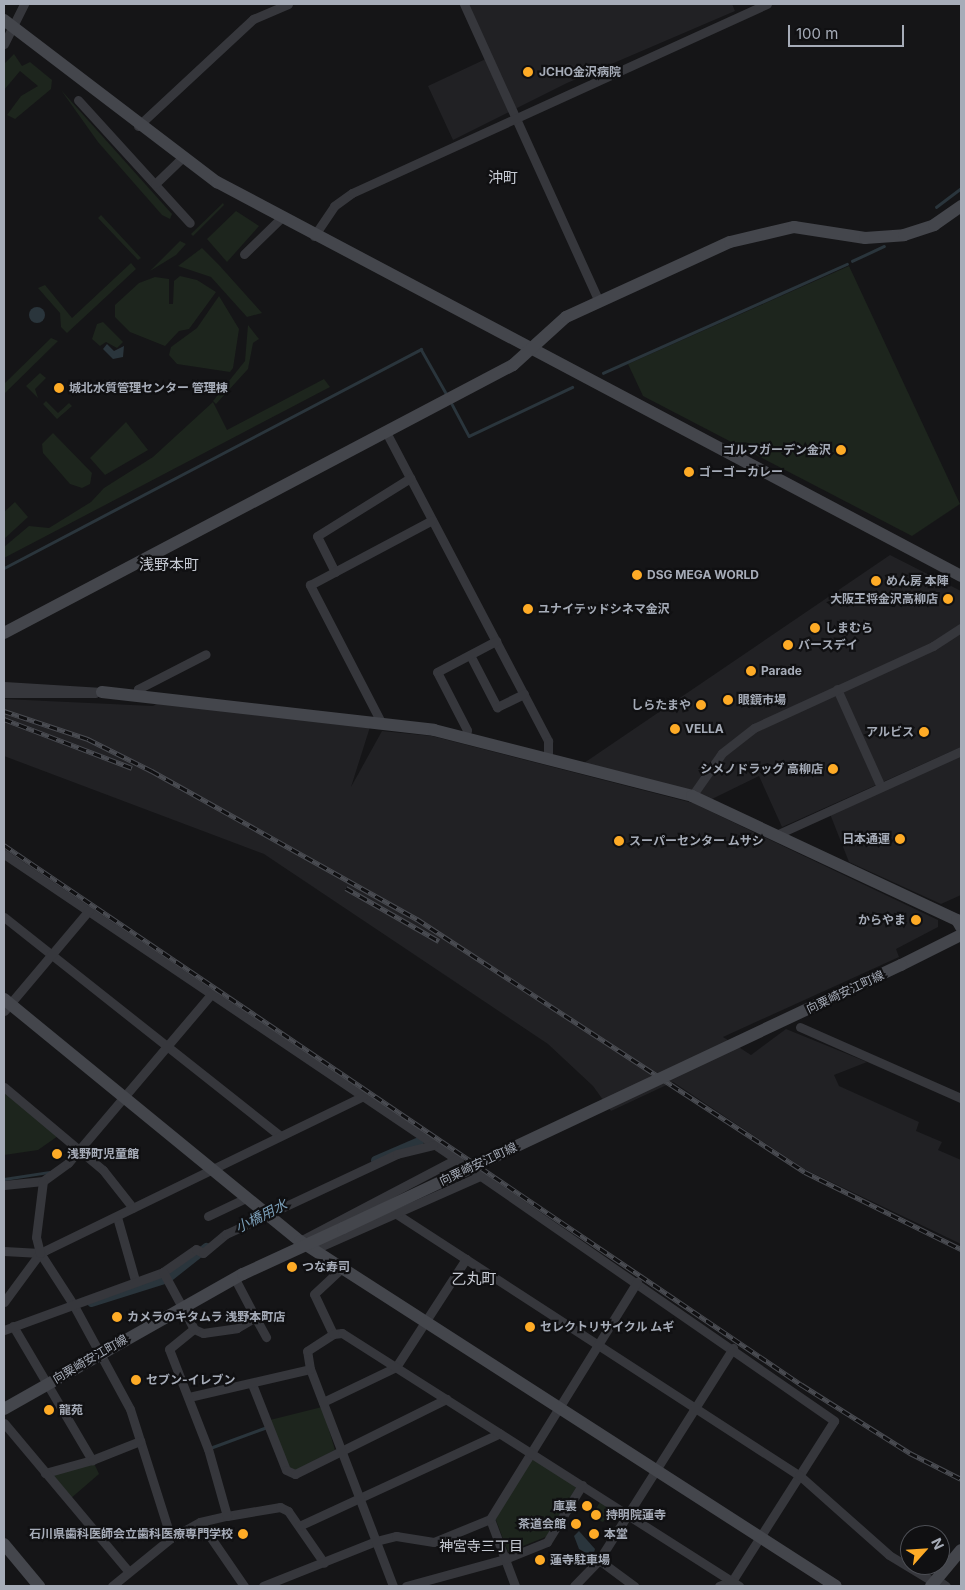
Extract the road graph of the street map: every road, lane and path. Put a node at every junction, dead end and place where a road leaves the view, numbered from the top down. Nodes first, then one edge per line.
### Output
1 (24, 4) edge
2 (288, 4) edge
3 (464, 4) edge
4 (767, 4) edge
5 (8, 23) edge
6 (4, 44) edge
7 (78, 100) dead end
8 (514, 118) junction
9 (138, 126) junction
10 (181, 159) junction
11 (155, 184) junction
12 (961, 206) edge
13 (280, 218) junction
14 (190, 223) dead end
15 (314, 236) junction
16 (244, 254) dead end
17 (599, 301) junction
18 (531, 350) junction
19 (386, 432) junction
20 (410, 478) junction
21 (432, 520) junction
22 (335, 572) junction
23 (961, 576) edge
24 (961, 628) edge
25 (4, 633) edge
26 (496, 642) junction
27 (206, 654) dead end
28 (470, 655) junction
29 (4, 686) edge
30 (837, 689) junction
31 (102, 692) junction
32 (4, 693) edge
33 (524, 694) junction
34 (136, 695) junction
35 (382, 724) junction
36 (465, 738) junction
37 (961, 752) edge
38 (548, 760) junction
39 (881, 787) junction
40 (692, 796) junction
41 (776, 835) junction
42 (4, 854) edge
43 (89, 910) junction
44 (4, 917) edge
45 (961, 926) edge
46 (961, 935) edge
47 (53, 952) junction
48 (212, 992) junction
49 (6, 1005) edge
50 (800, 1027) dead end
51 (167, 1045) junction
52 (4, 1087) edge
53 (362, 1096) junction
54 (961, 1098) edge
55 (124, 1099) junction
56 (280, 1136) junction
57 (433, 1145) junction
58 (79, 1151) junction
59 (211, 1169) junction
60 (43, 1181) junction
61 (4, 1185) edge
62 (246, 1198) junction
63 (133, 1208) junction
64 (395, 1213) junction
65 (208, 1216) dead end
66 (267, 1216) junction
67 (117, 1217) junction
68 (307, 1245) junction
69 (4, 1251) edge
70 (40, 1253) junction
71 (466, 1258) junction
72 (341, 1269) junction
73 (164, 1272) junction
74 (234, 1279) junction
75 (136, 1280) junction
76 (637, 1282) junction
77 (4, 1302) edge
78 (73, 1304) junction
79 (181, 1308) junction
80 (255, 1317) junction
81 (426, 1323) junction
82 (13, 1326) junction
83 (194, 1329) junction
84 (4, 1330) edge
85 (332, 1334) junction
86 (266, 1337) dead end
87 (598, 1343) junction
88 (733, 1348) junction
89 (100, 1353) junction
90 (396, 1367) junction
91 (310, 1368) junction
92 (46, 1384) junction
93 (252, 1384) junction
94 (189, 1397) junction
95 (446, 1399) junction
96 (323, 1402) junction
97 (558, 1406) junction
98 (696, 1406) junction
99 (4, 1409) edge
100 (4, 1423) edge
101 (500, 1433) junction
102 (140, 1441) junction
103 (341, 1449) junction
104 (531, 1451) junction
105 (92, 1460) junction
106 (656, 1470) junction
107 (45, 1473) junction
108 (799, 1475) junction
109 (582, 1484) junction
110 (360, 1498) junction
111 (627, 1514) junction
112 (228, 1516) junction
113 (490, 1519) junction
114 (200, 1522) junction
115 (299, 1526) junction
116 (171, 1538) junction
117 (760, 1539) junction
118 (376, 1541) junction
119 (4, 1544) edge
120 (961, 1550) edge
121 (505, 1559) junction
122 (599, 1560) junction
123 (324, 1563) junction
124 (129, 1572) junction
125 (937, 1583) edge
126 (736, 1584) edge
127 (39, 1586) edge
128 (112, 1586) edge
129 (244, 1586) edge
130 (263, 1586) edge
131 (393, 1586) edge
132 (406, 1586) edge
133 (515, 1586) edge
134 (574, 1586) edge
135 (634, 1586) edge
136 (719, 1586) edge
137 (836, 1586) edge

1 - 5 street
2 - 9 street
3 - 8 street
4 - 8 street
5 - 6 street
5 - 9 street
7 - 11 street
8 - 15 street
8 - 17 street
9 - 10 street
10 - 11 street
10 - 13 street
11 - 14 street
12 - 17 street
13 - 15 street
13 - 16 street
15 - 18 street
17 - 18 street
18 - 19 street
18 - 23 street
19 - 20 street
19 - 25 street
20 - 21 street
20 - 22 street
21 - 22 street
21 - 26 street
22 - 35 street
24 - 30 street
26 - 28 street
26 - 33 street
27 - 34 street
28 - 33 street
28 - 36 street
29 - 31 street
30 - 39 street
30 - 40 street
31 - 32 street
31 - 34 street
33 - 38 street
34 - 35 street
35 - 36 street
36 - 38 street
37 - 39 street
38 - 40 street
39 - 41 street
40 - 41 street
41 - 45 street
42 - 43 street
43 - 47 street
43 - 48 street
44 - 47 street
46 - 68 street, 向粟崎安江町線, bridge
47 - 49 street
47 - 51 street
48 - 51 street
48 - 53 street
49 - 55 street
50 - 54 street
51 - 55 street
51 - 56 street
52 - 58 street
53 - 56 street
53 - 57 street
55 - 58 street
55 - 59 street
56 - 59 street
57 - 66 street
57 - 68 street
58 - 60 street
58 - 63 street
59 - 62 street
59 - 63 street
60 - 61 street
60 - 70 street
62 - 65 street
62 - 66 street
63 - 67 street
64 - 68 street
64 - 71 street
64 - 76 street
66 - 68 street
66 - 73 street
67 - 70 street
67 - 75 street
68 - 72 street
68 - 74 street, 向粟崎安江町線
69 - 70 street
70 - 77 street
70 - 78 street
71 - 81 street
71 - 87 street
72 - 81 street
72 - 85 street
73 - 75 street
73 - 79 street
74 - 79 street, 向粟崎安江町線
74 - 80 street
75 - 78 street
76 - 87 street
76 - 88 street
78 - 82 street
78 - 89 street
79 - 83 street
79 - 89 street, 向粟崎安江町線
80 - 83 street
80 - 86 street
81 - 90 street
81 - 97 street
82 - 84 street
82 - 92 street
83 - 94 street
85 - 90 street
85 - 91 street
87 - 97 street
87 - 98 street
88 - 98 street
88 - 108 street
89 - 92 street, 向粟崎安江町線
89 - 102 street
90 - 95 street
90 - 96 street
91 - 93 street
91 - 96 street
92 - 99 street, 向粟崎安江町線
92 - 105 street
93 - 94 street
93 - 103 street
94 - 112 street
95 - 101 street
95 - 103 street
96 - 103 street
97 - 104 street
97 - 106 street
98 - 106 street
98 - 108 street
100 - 107 street
101 - 104 street
101 - 110 street
102 - 105 street
102 - 116 street
103 - 110 street
104 - 109 street
104 - 113 street
105 - 107 street
106 - 111 street
106 - 117 street
107 - 124 street
108 - 117 street
108 - 125 street
109 - 111 street
109 - 121 street
110 - 115 street
110 - 118 street
111 - 122 street
111 - 126 street
112 - 114 street
112 - 115 street
113 - 118 street
113 - 121 street
114 - 116 street
114 - 129 street
115 - 123 street
116 - 124 street
117 - 126 street
117 - 137 street
118 - 123 street
118 - 131 street
119 - 127 street
120 - 125 street
121 - 132 street
121 - 133 street
122 - 134 street
122 - 135 street
123 - 130 street
124 - 128 street
126 - 136 street

